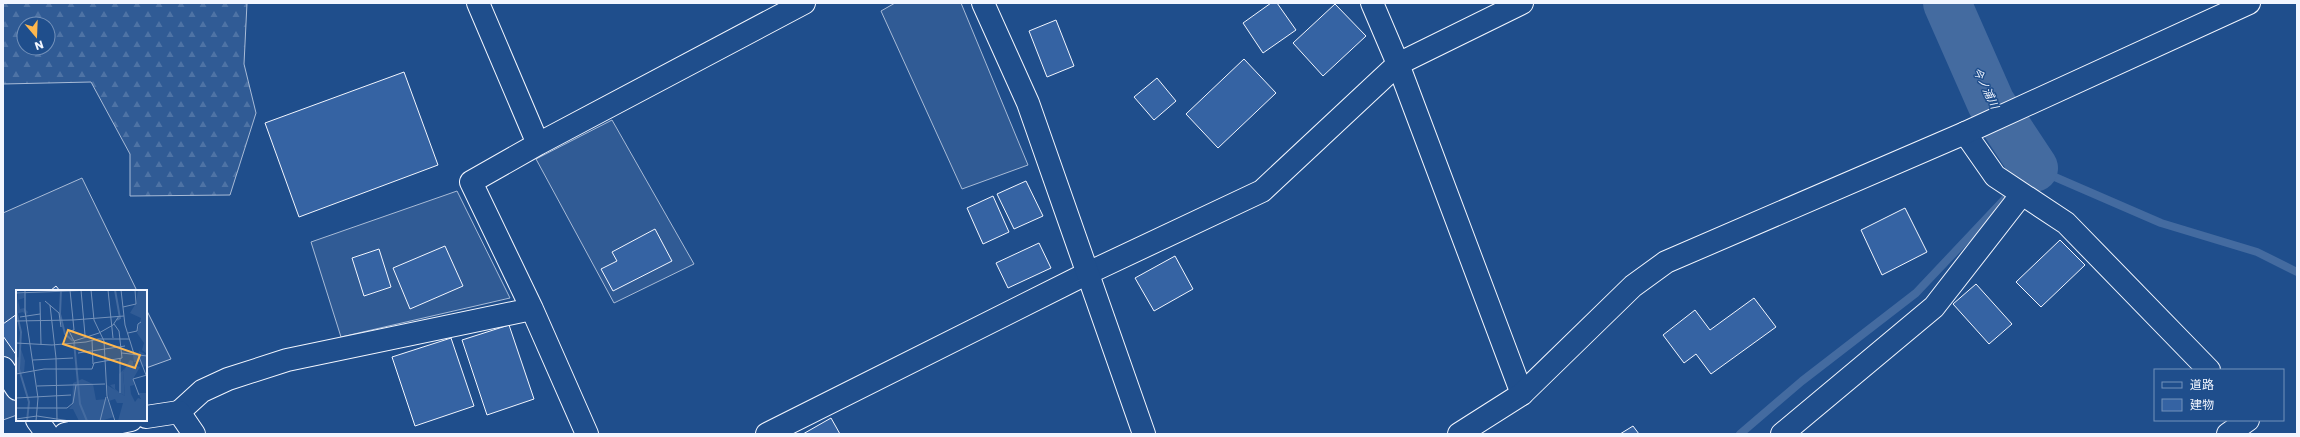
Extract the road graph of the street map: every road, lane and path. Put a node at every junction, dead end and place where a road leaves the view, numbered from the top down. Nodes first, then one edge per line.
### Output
1 (478, 3) edge
2 (804, 3) edge
3 (983, 3) edge
4 (1372, 3) edge
5 (1522, 3) edge
6 (2249, 3) edge
7 (1398, 64) junction
8 (1965, 133) junction
9 (538, 144) junction
10 (2022, 194) junction
11 (1088, 273) junction
12 (532, 309) junction
13 (3, 368) edge
14 (2208, 369) edge
15 (16, 388) edge
16 (1522, 394) junction
17 (179, 412) junction
18 (147, 417) edge
19 (38, 421) edge
20 (126, 421) edge
21 (2247, 421) edge
22 (47, 434) edge
23 (64, 434) edge
24 (194, 434) edge
25 (587, 434) edge
26 (767, 434) edge
27 (1144, 434) edge
28 (1459, 434) edge
29 (1782, 434) edge
30 (2228, 434) edge

1 - 9 street
2 - 9 street
3 - 11 street
4 - 7 street
5 - 7 street
6 - 8 street
7 - 11 street
7 - 16 street
8 - 10 street
8 - 16 street
9 - 12 street
10 - 14 street
10 - 29 street
11 - 26 street
11 - 27 street
12 - 17 street
12 - 25 street
13 - 15 street
16 - 28 street
17 - 18 street
17 - 24 street
19 - 22 street
20 - 23 street
21 - 30 street

